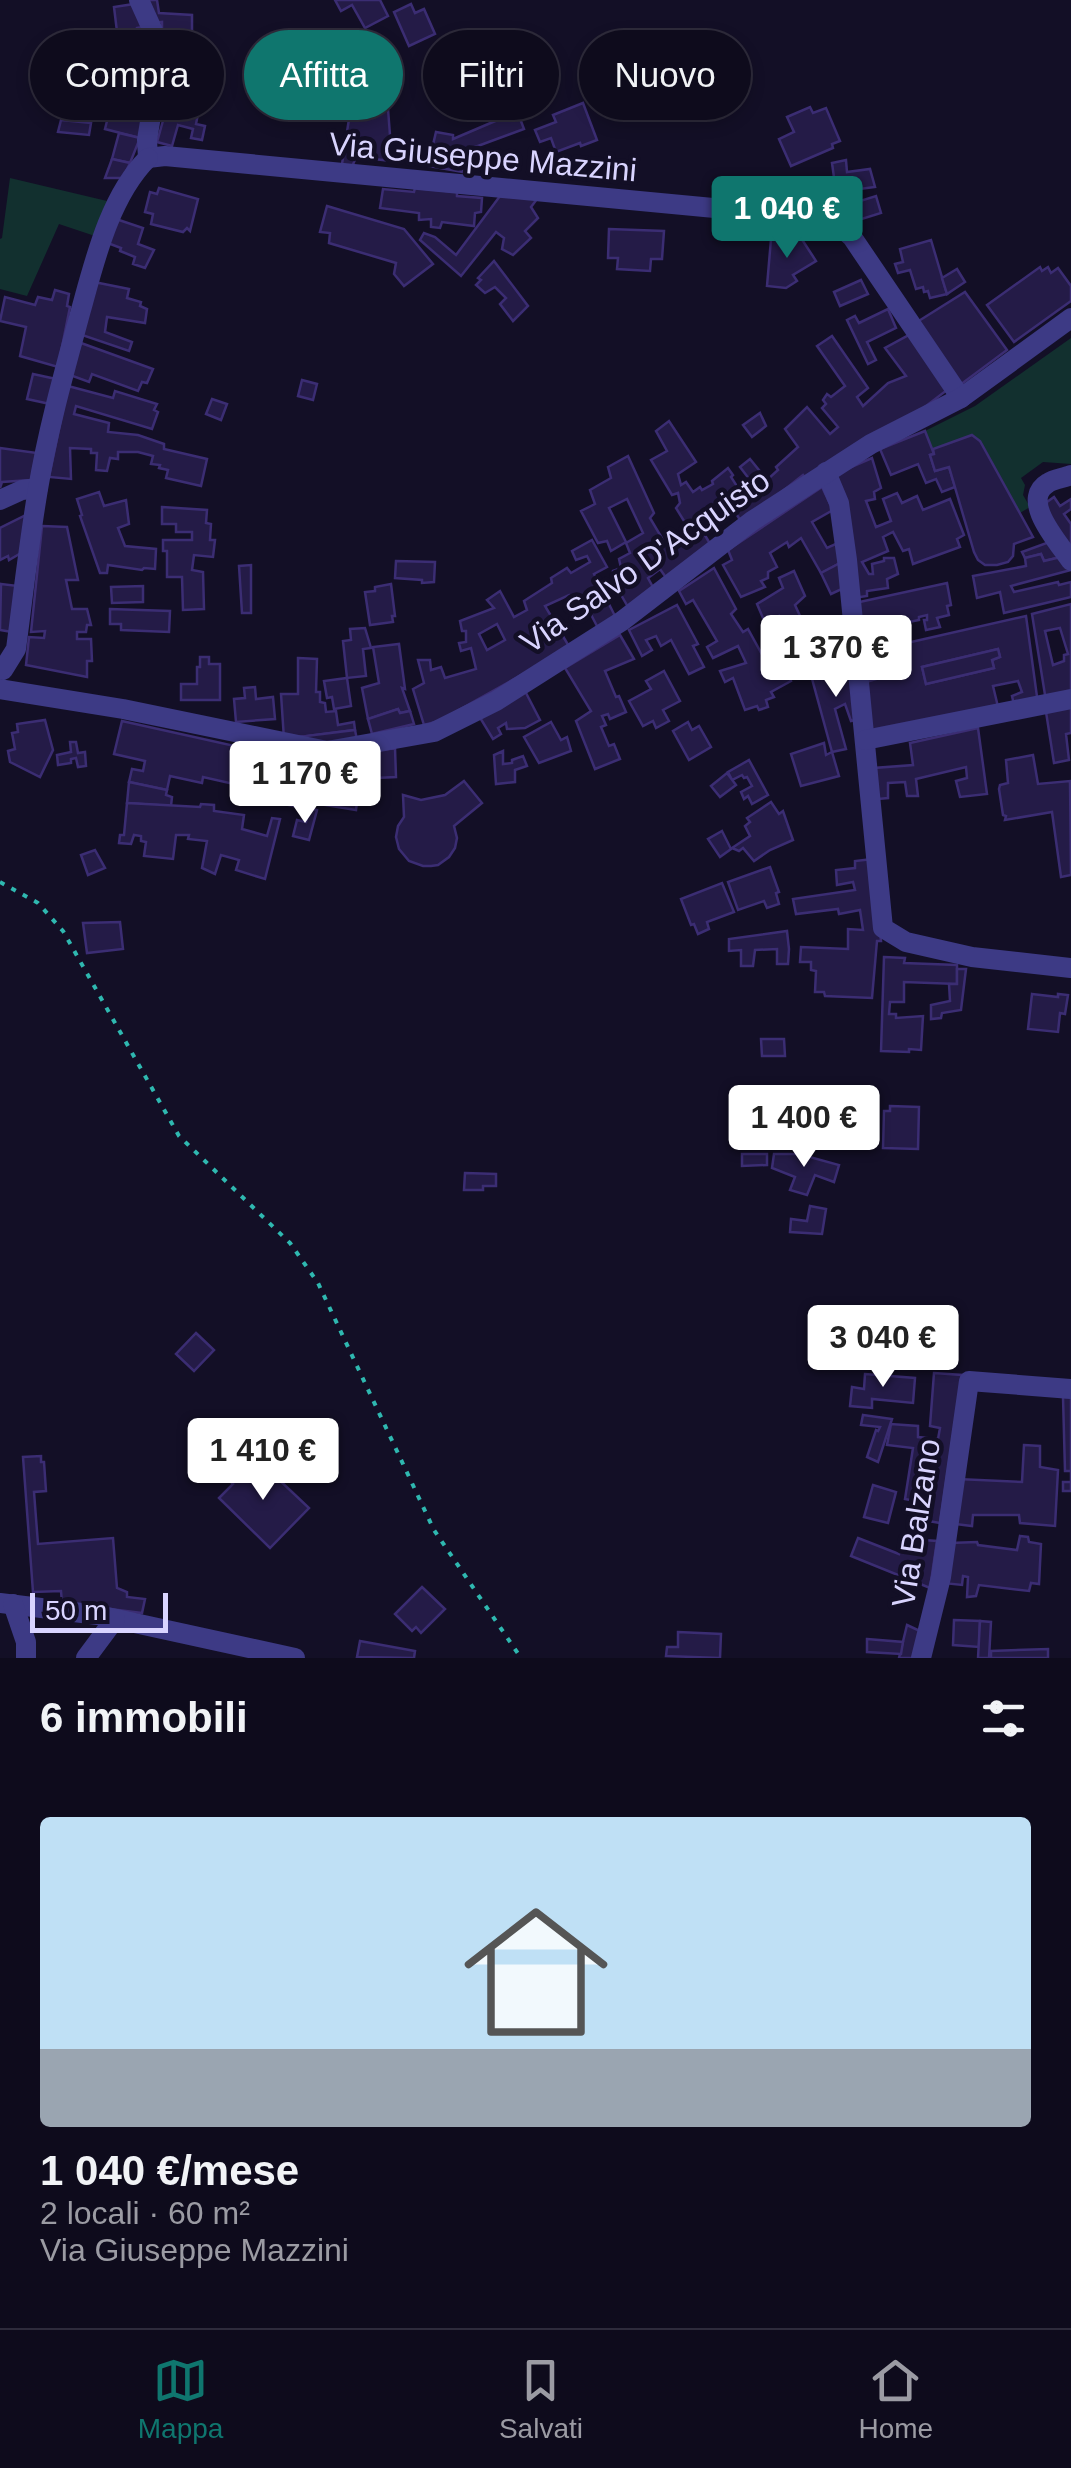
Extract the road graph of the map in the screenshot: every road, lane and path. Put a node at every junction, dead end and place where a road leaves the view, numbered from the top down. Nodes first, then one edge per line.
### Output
1 (139, 0) edge
2 (148, 158) junction
3 (1071, 318) edge
4 (961, 398) junction
5 (826, 472) junction
6 (1071, 475) edge
7 (38, 488) junction
8 (0, 500) edge
9 (1071, 561) edge
10 (1, 676) edge
11 (1071, 699) edge
12 (864, 740) junction
13 (0, 882) edge
14 (1071, 968) edge
15 (1071, 1390) edge
16 (7, 1604) edge
17 (115, 1619) junction
18 (26, 1658) edge
19 (86, 1658) edge
20 (294, 1658) edge
21 (519, 1658) edge
22 (921, 1658) edge

1 - 2 street
2 - 4 street, Via Giuseppe Mazzini
2 - 7 street
3 - 4 street, Via Salvo D'Acquisto
4 - 5 street, Via Salvo D'Acquisto
5 - 10 street, Via Salvo D'Acquisto
5 - 12 street
6 - 9 street
7 - 8 street
7 - 10 street
11 - 12 street
12 - 14 street
13 - 21 path
15 - 22 street, Via Balzano
16 - 17 street
16 - 18 street
17 - 19 street
17 - 20 street

